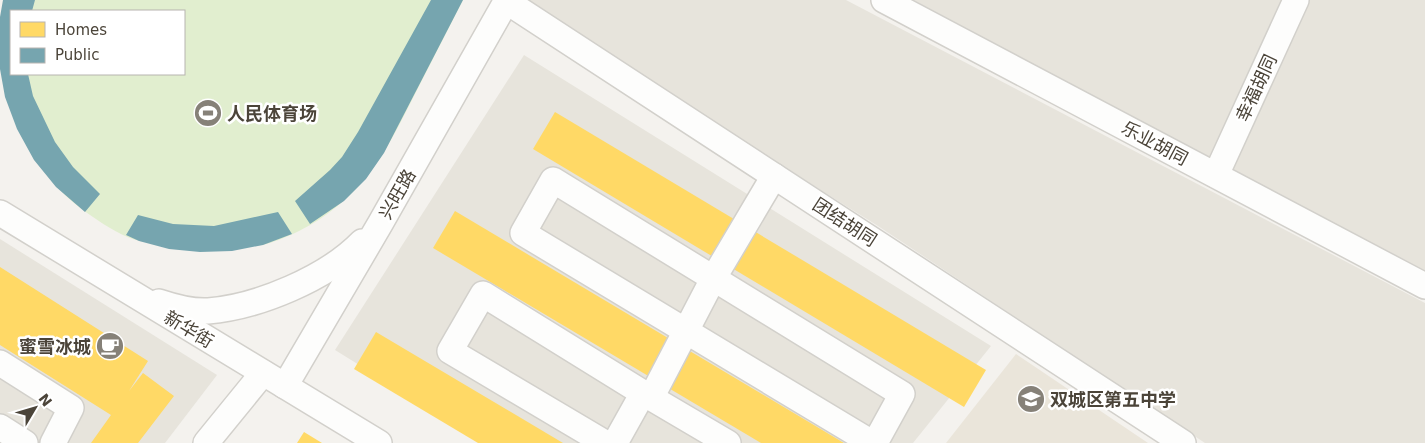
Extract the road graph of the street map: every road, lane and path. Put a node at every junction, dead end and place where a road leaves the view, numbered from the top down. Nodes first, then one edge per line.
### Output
1 (507, 0) edge
2 (884, 0) edge
3 (1296, 0) edge
4 (1216, 175) junction
5 (774, 176) junction
6 (0, 213) edge
7 (380, 224) junction
8 (713, 279) junction
9 (1425, 286) edge
10 (131, 294) junction
11 (686, 332) junction
12 (0, 363) edge
13 (262, 373) junction
14 (284, 386) junction
15 (647, 396) junction
16 (0, 427) edge
17 (25, 443) edge
18 (53, 443) edge
19 (206, 443) edge
20 (379, 443) edge
21 (605, 443) edge
22 (615, 443) edge
23 (728, 443) edge
24 (874, 443) edge
25 (1183, 443) edge

1 - 5 street, 团结胡同
1 - 7 street, 兴旺路
2 - 4 street, 乐业胡同
3 - 4 street, 幸福胡同
4 - 9 street, 乐业胡同
5 - 8 street
5 - 25 street, 团结胡同
6 - 10 street, 新华街
7 - 10 street
7 - 14 street, 兴旺路
8 - 11 street
8 - 11 street
8 - 24 street
10 - 13 street, 新华街
11 - 15 street
11 - 24 street
12 - 18 street
13 - 14 street, 新华街
13 - 19 street
14 - 20 street, 新华街
15 - 21 street
15 - 22 street
15 - 23 street
16 - 17 street

